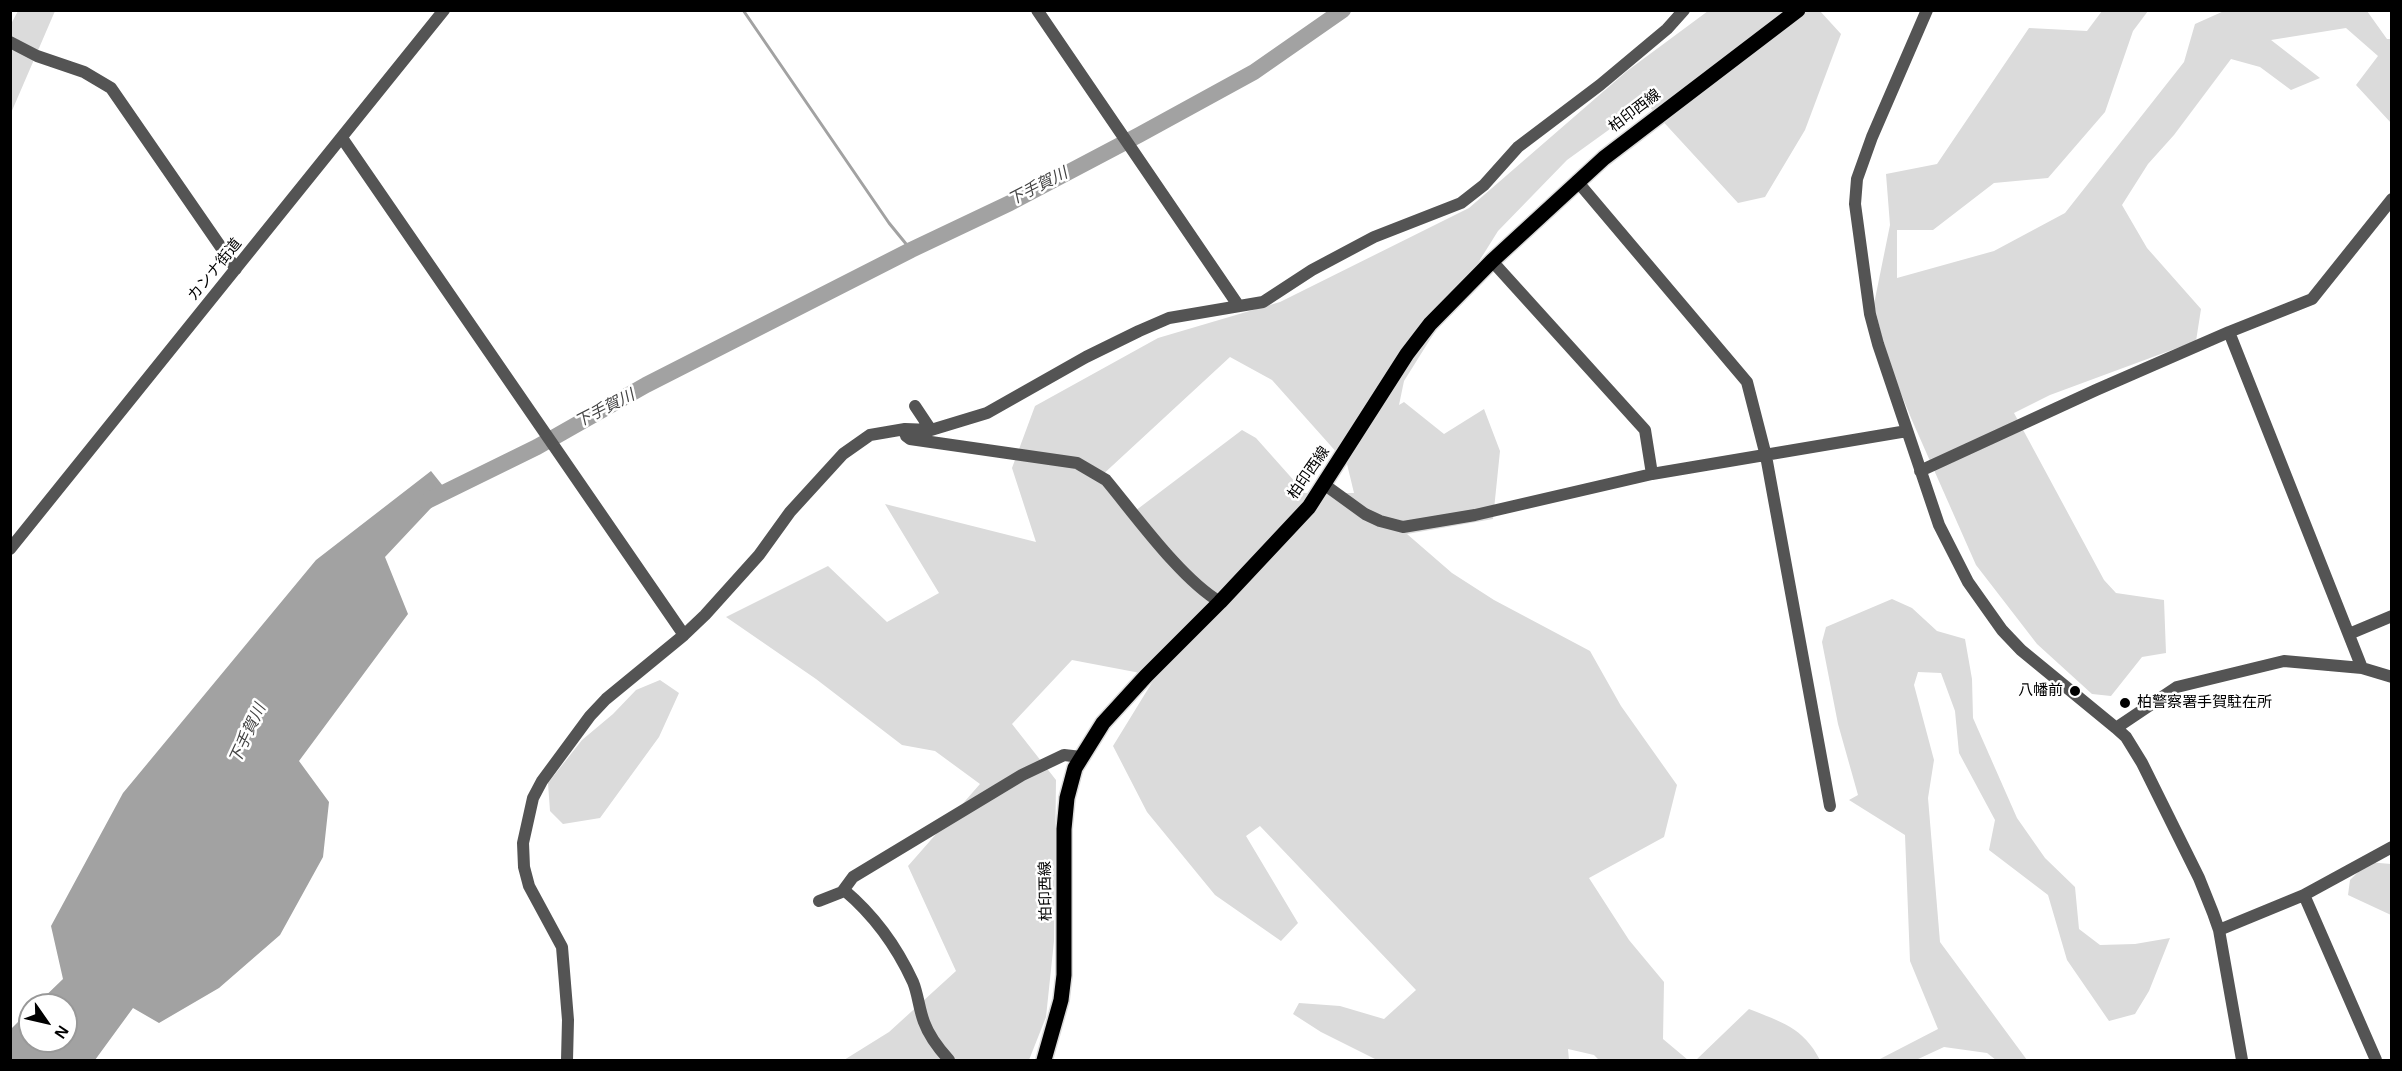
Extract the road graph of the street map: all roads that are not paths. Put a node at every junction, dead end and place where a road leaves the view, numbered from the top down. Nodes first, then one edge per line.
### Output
1 (444, 10) edge
2 (1037, 10) edge
3 (1684, 10) edge
4 (1798, 10) edge
5 (1926, 10) edge
6 (10, 42) edge
7 (342, 138) junction
8 (1577, 181) junction
9 (2391, 199) edge
10 (1492, 261) junction
11 (236, 268) junction
12 (1238, 305) junction
13 (2229, 332) junction
14 (915, 406) dead end
15 (905, 429) junction
16 (931, 430) junction
17 (1907, 431) junction
18 (1766, 456) junction
19 (1920, 471) junction
20 (1652, 474) junction
21 (1325, 485) junction
22 (10, 549) edge
23 (1220, 602) junction
24 (2391, 616) edge
25 (2349, 634) junction
26 (684, 635) junction
27 (2362, 668) junction
28 (2391, 677) edge
29 (2116, 728) junction
30 (1080, 757) junction
31 (1830, 806) dead end
32 (2391, 847) edge
33 (844, 890) junction
34 (2304, 895) junction
35 (819, 901) dead end
36 (2220, 930) junction
37 (2371, 1059) edge
38 (567, 1060) edge
39 (949, 1060) edge
40 (1044, 1060) edge
41 (2242, 1060) edge

1 - 7 street, カンナ街道
2 - 12 street
3 - 12 street
4 - 8 main road, 柏印西線
5 - 17 street
6 - 11 street
7 - 11 street, カンナ街道
7 - 26 street
8 - 10 main road, 柏印西線
8 - 18 street
9 - 13 street
10 - 20 street
10 - 21 main road, 柏印西線
11 - 22 street, カンナ街道
12 - 16 street
13 - 19 street
13 - 25 street
14 - 16 street
15 - 16 street
15 - 23 street
15 - 26 street
17 - 18 street
17 - 19 street
18 - 20 street
18 - 31 street
19 - 29 street
20 - 21 street
21 - 23 main road, 柏印西線
23 - 30 main road, 柏印西線
24 - 25 street
25 - 27 street
26 - 38 street
27 - 28 street
27 - 29 street
29 - 36 street
30 - 33 street
30 - 40 main road, 柏印西線
32 - 34 street
33 - 35 street
33 - 39 street
34 - 36 street
34 - 37 street
36 - 41 street

